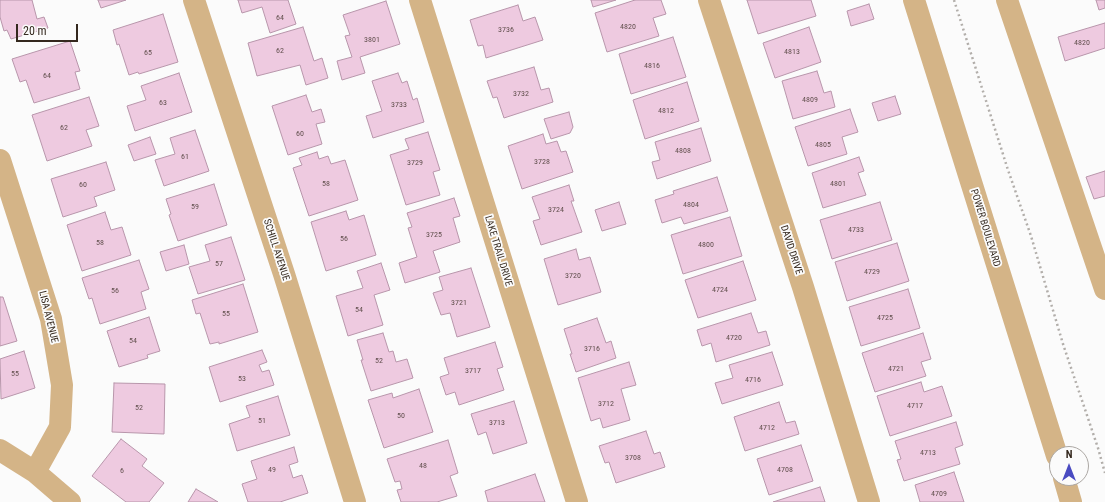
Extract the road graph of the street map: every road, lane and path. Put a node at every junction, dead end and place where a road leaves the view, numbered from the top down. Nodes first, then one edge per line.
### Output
1 (194, 0) edge
2 (420, 0) edge
3 (709, 0) edge
4 (914, 0) edge
5 (954, 0) edge
6 (1007, 0) edge
7 (0, 160) edge
8 (1105, 288) edge
9 (1054, 446) edge
10 (0, 450) edge
11 (35, 472) junction
12 (1105, 473) edge
13 (1066, 486) edge
14 (70, 502) edge
15 (355, 502) edge
16 (577, 502) edge
17 (868, 502) edge
18 (1071, 502) edge

1 - 15 street, SCHILL AVENUE
2 - 16 street, LAKE TRAIL DRIVE
3 - 17 street, DAVID DRIVE
4 - 9 street, POWER BOULEVARD
5 - 12 path
6 - 8 street
7 - 11 street, LISA AVENUE
10 - 11 street
11 - 14 street
13 - 18 street

